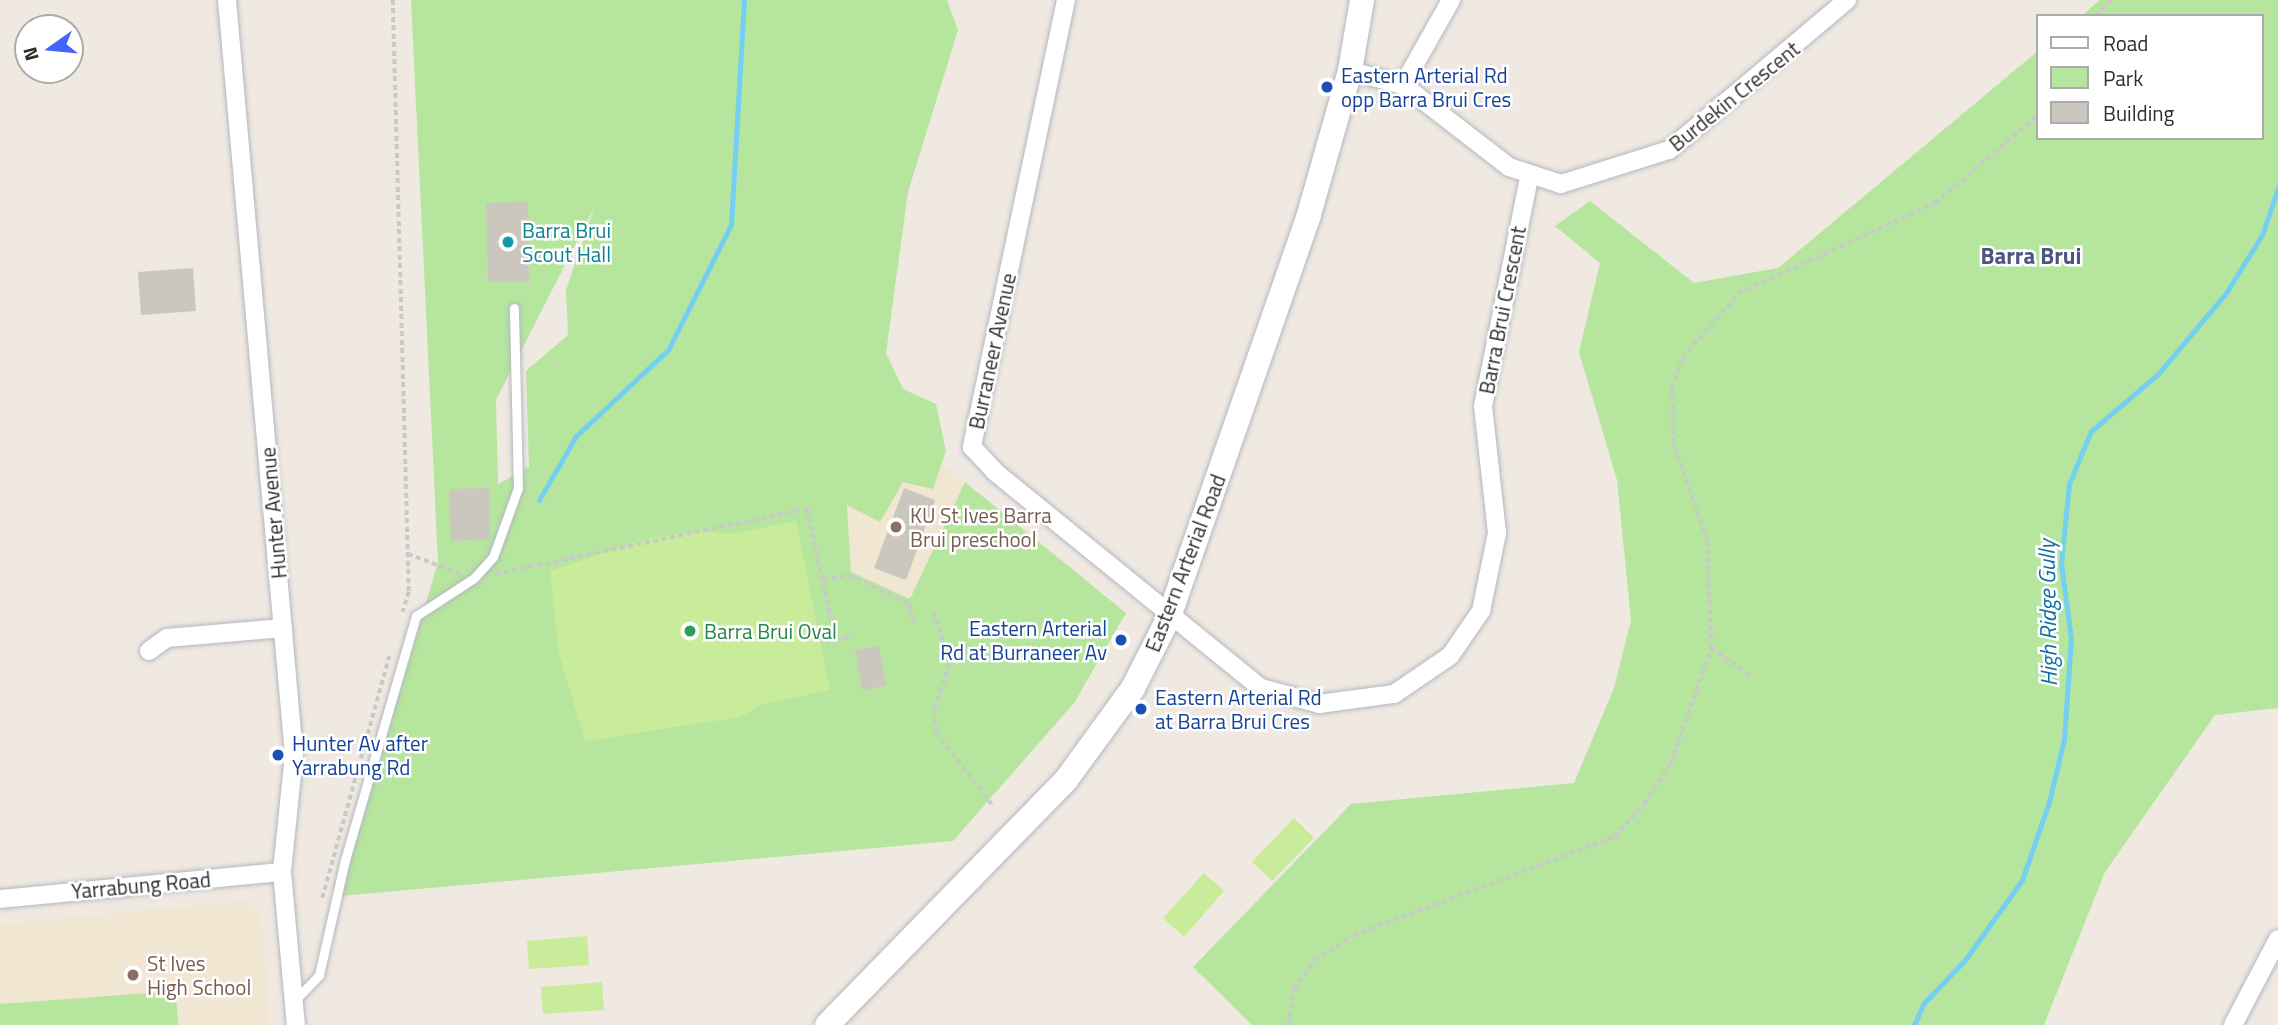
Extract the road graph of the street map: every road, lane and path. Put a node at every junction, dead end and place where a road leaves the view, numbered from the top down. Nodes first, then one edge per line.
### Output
1 (228, 0) edge
2 (393, 0) edge
3 (1066, 0) edge
4 (1362, 0) edge
5 (1451, 0) edge
6 (1847, 0) edge
7 (2111, 0) edge
8 (2097, 14) edge
9 (1350, 71) junction
10 (1404, 85) junction
11 (2036, 117) edge
12 (1529, 177) junction
13 (514, 308) dead end
14 (408, 554) junction
15 (474, 578) junction
16 (823, 580) junction
17 (934, 612) dead end
18 (1169, 617) junction
19 (401, 619) dead end
20 (914, 624) dead end
21 (283, 628) junction
22 (854, 636) dead end
23 (393, 645) dead end
24 (1711, 648) junction
25 (149, 651) dead end
26 (1752, 676) dead end
27 (993, 806) dead end
28 (282, 872) junction
29 (0, 898) edge
30 (320, 909) dead end
31 (2278, 939) edge
32 (294, 1001) junction
33 (296, 1025) edge
34 (827, 1025) edge
35 (1288, 1025) edge
36 (2233, 1025) edge

1 - 21 street, Hunter Avenue
2 - 14 path
3 - 18 street, Burraneer Avenue
4 - 9 main road, Eastern Arterial Road
5 - 10 street
6 - 12 street, Burdekin Crescent
7 - 8 path
9 - 10 street, Burdekin Crescent
9 - 18 main road, Eastern Arterial Road
10 - 12 street, Burdekin Crescent
11 - 24 path
12 - 18 street, Barra Brui Crescent
13 - 15 lane
14 - 15 path
14 - 19 path
15 - 16 path
15 - 32 lane
16 - 20 path
16 - 22 path
17 - 27 path
18 - 34 main road, Eastern Arterial Road
21 - 25 street
21 - 28 street, Hunter Avenue
23 - 30 path
24 - 26 path
24 - 35 path
28 - 29 street, Yarrabung Road
28 - 32 street, Hunter Avenue
31 - 36 street
32 - 33 street, Hunter Avenue

